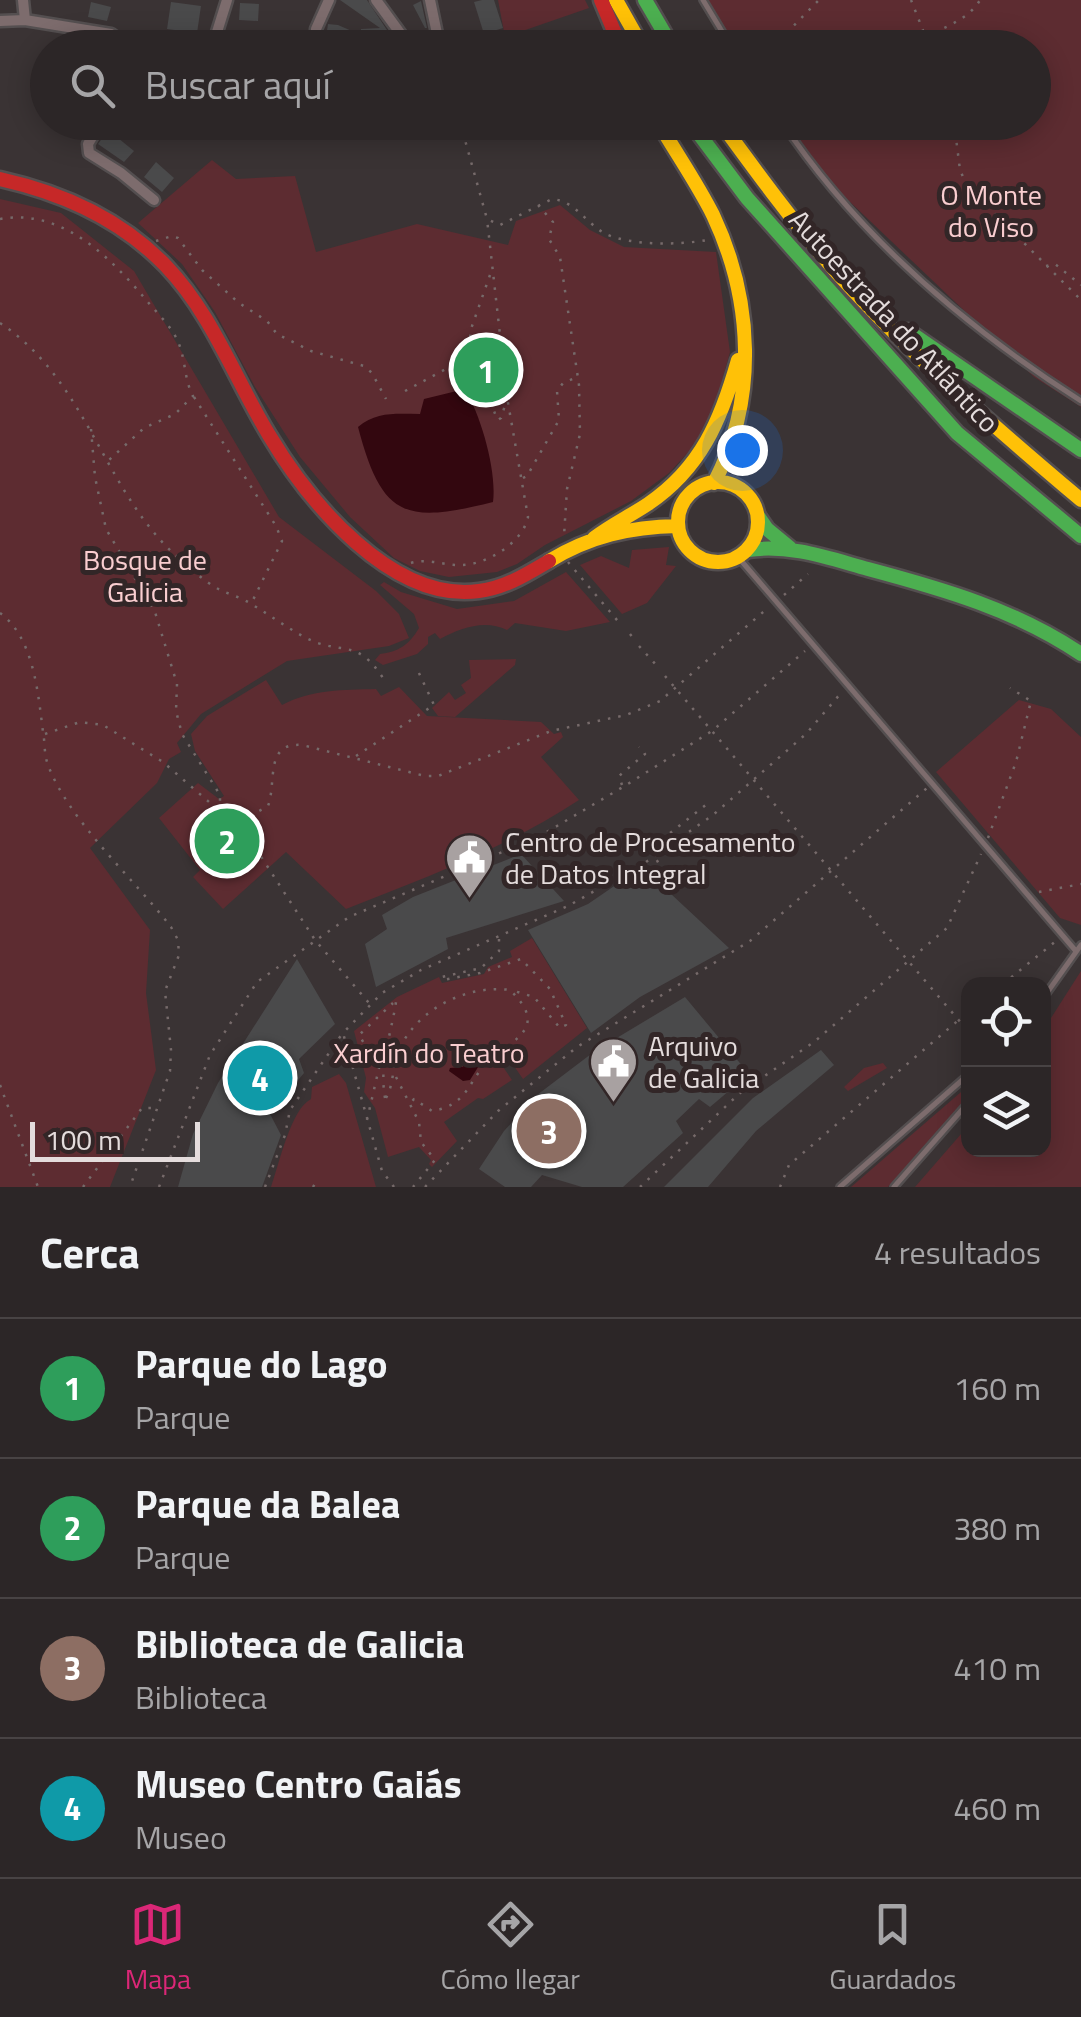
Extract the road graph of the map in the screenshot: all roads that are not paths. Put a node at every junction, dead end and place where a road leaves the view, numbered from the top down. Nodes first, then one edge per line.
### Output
1 (24, 0) edge
2 (226, 0) edge
3 (330, 0) edge
4 (376, 0) edge
5 (430, 0) edge
6 (600, 0) edge
7 (616, 0) edge
8 (645, 0) edge
9 (703, 0) edge
10 (25, 20) junction
11 (0, 21) edge
12 (86, 30) edge
13 (217, 30) edge
14 (316, 30) edge
15 (398, 30) edge
16 (436, 30) edge
17 (613, 30) edge
18 (633, 30) edge
19 (662, 30) edge
20 (721, 30) edge
21 (90, 140) edge
22 (669, 140) edge
23 (704, 140) edge
24 (733, 140) edge
25 (795, 140) edge
26 (0, 179) edge
27 (154, 200) dead end
28 (859, 296) junction
29 (743, 340) junction
30 (1081, 401) edge
31 (1081, 450) edge
32 (714, 482) junction
33 (1081, 500) edge
34 (758, 516) junction
35 (678, 526) junction
36 (1081, 536) edge
37 (594, 538) junction
38 (790, 548) junction
39 (743, 554) junction
40 (1081, 654) edge
41 (1078, 947) edge
42 (1051, 987) edge
43 (961, 1081) edge
44 (961, 1111) edge
45 (840, 1187) edge
46 (894, 1187) edge

1 - 10 street
2 - 13 street
3 - 14 street
4 - 15 street
5 - 16 street
6 - 17 main road
7 - 18 main road
8 - 19 main road
9 - 20 lane
10 - 11 street
10 - 12 street
21 - 27 street
22 - 29 main road
23 - 36 main road, Autoestrada do Atlántico
24 - 28 main road, Autoestrada do Atlántico
25 - 30 lane
26 - 37 main road
28 - 31 main road
28 - 33 main road, Autoestrada do Atlántico
29 - 32 main road
29 - 37 main road
32 - 34 main road
32 - 35 main road
34 - 38 main road
34 - 39 main road
35 - 37 main road
35 - 39 main road
38 - 39 main road
38 - 40 main road
39 - 41 lane
41 - 42 lane
43 - 45 lane
44 - 46 lane

